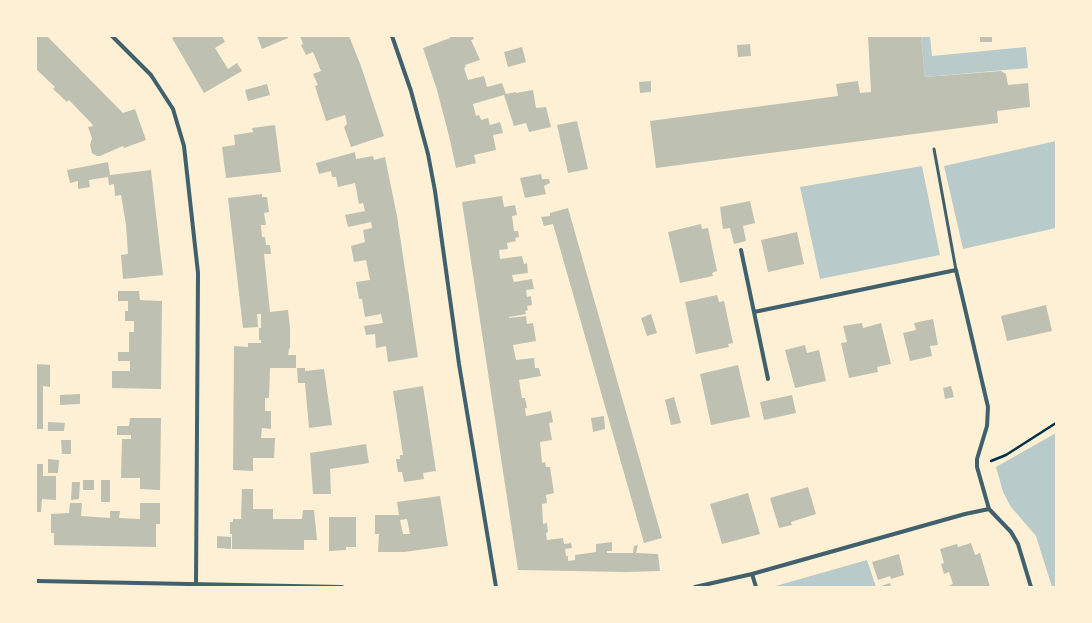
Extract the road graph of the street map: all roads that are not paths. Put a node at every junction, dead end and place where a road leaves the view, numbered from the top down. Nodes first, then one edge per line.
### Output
1 (112, 36) edge
2 (392, 36) edge
3 (934, 149) dead end
4 (741, 250) dead end
5 (956, 270) junction
6 (754, 312) junction
7 (768, 379) dead end
8 (989, 509) junction
9 (752, 574) junction
10 (36, 581) edge
11 (196, 585) junction
12 (220, 586) edge
13 (342, 587) edge
14 (496, 587) edge
15 (695, 587) edge
16 (756, 587) edge
17 (1031, 587) edge

1 - 11 street
2 - 14 street
3 - 5 lane
4 - 6 street
5 - 6 street
5 - 8 street
6 - 7 street
8 - 9 street
8 - 17 street
9 - 15 street
9 - 16 street
10 - 11 street
11 - 12 street
12 - 13 street

